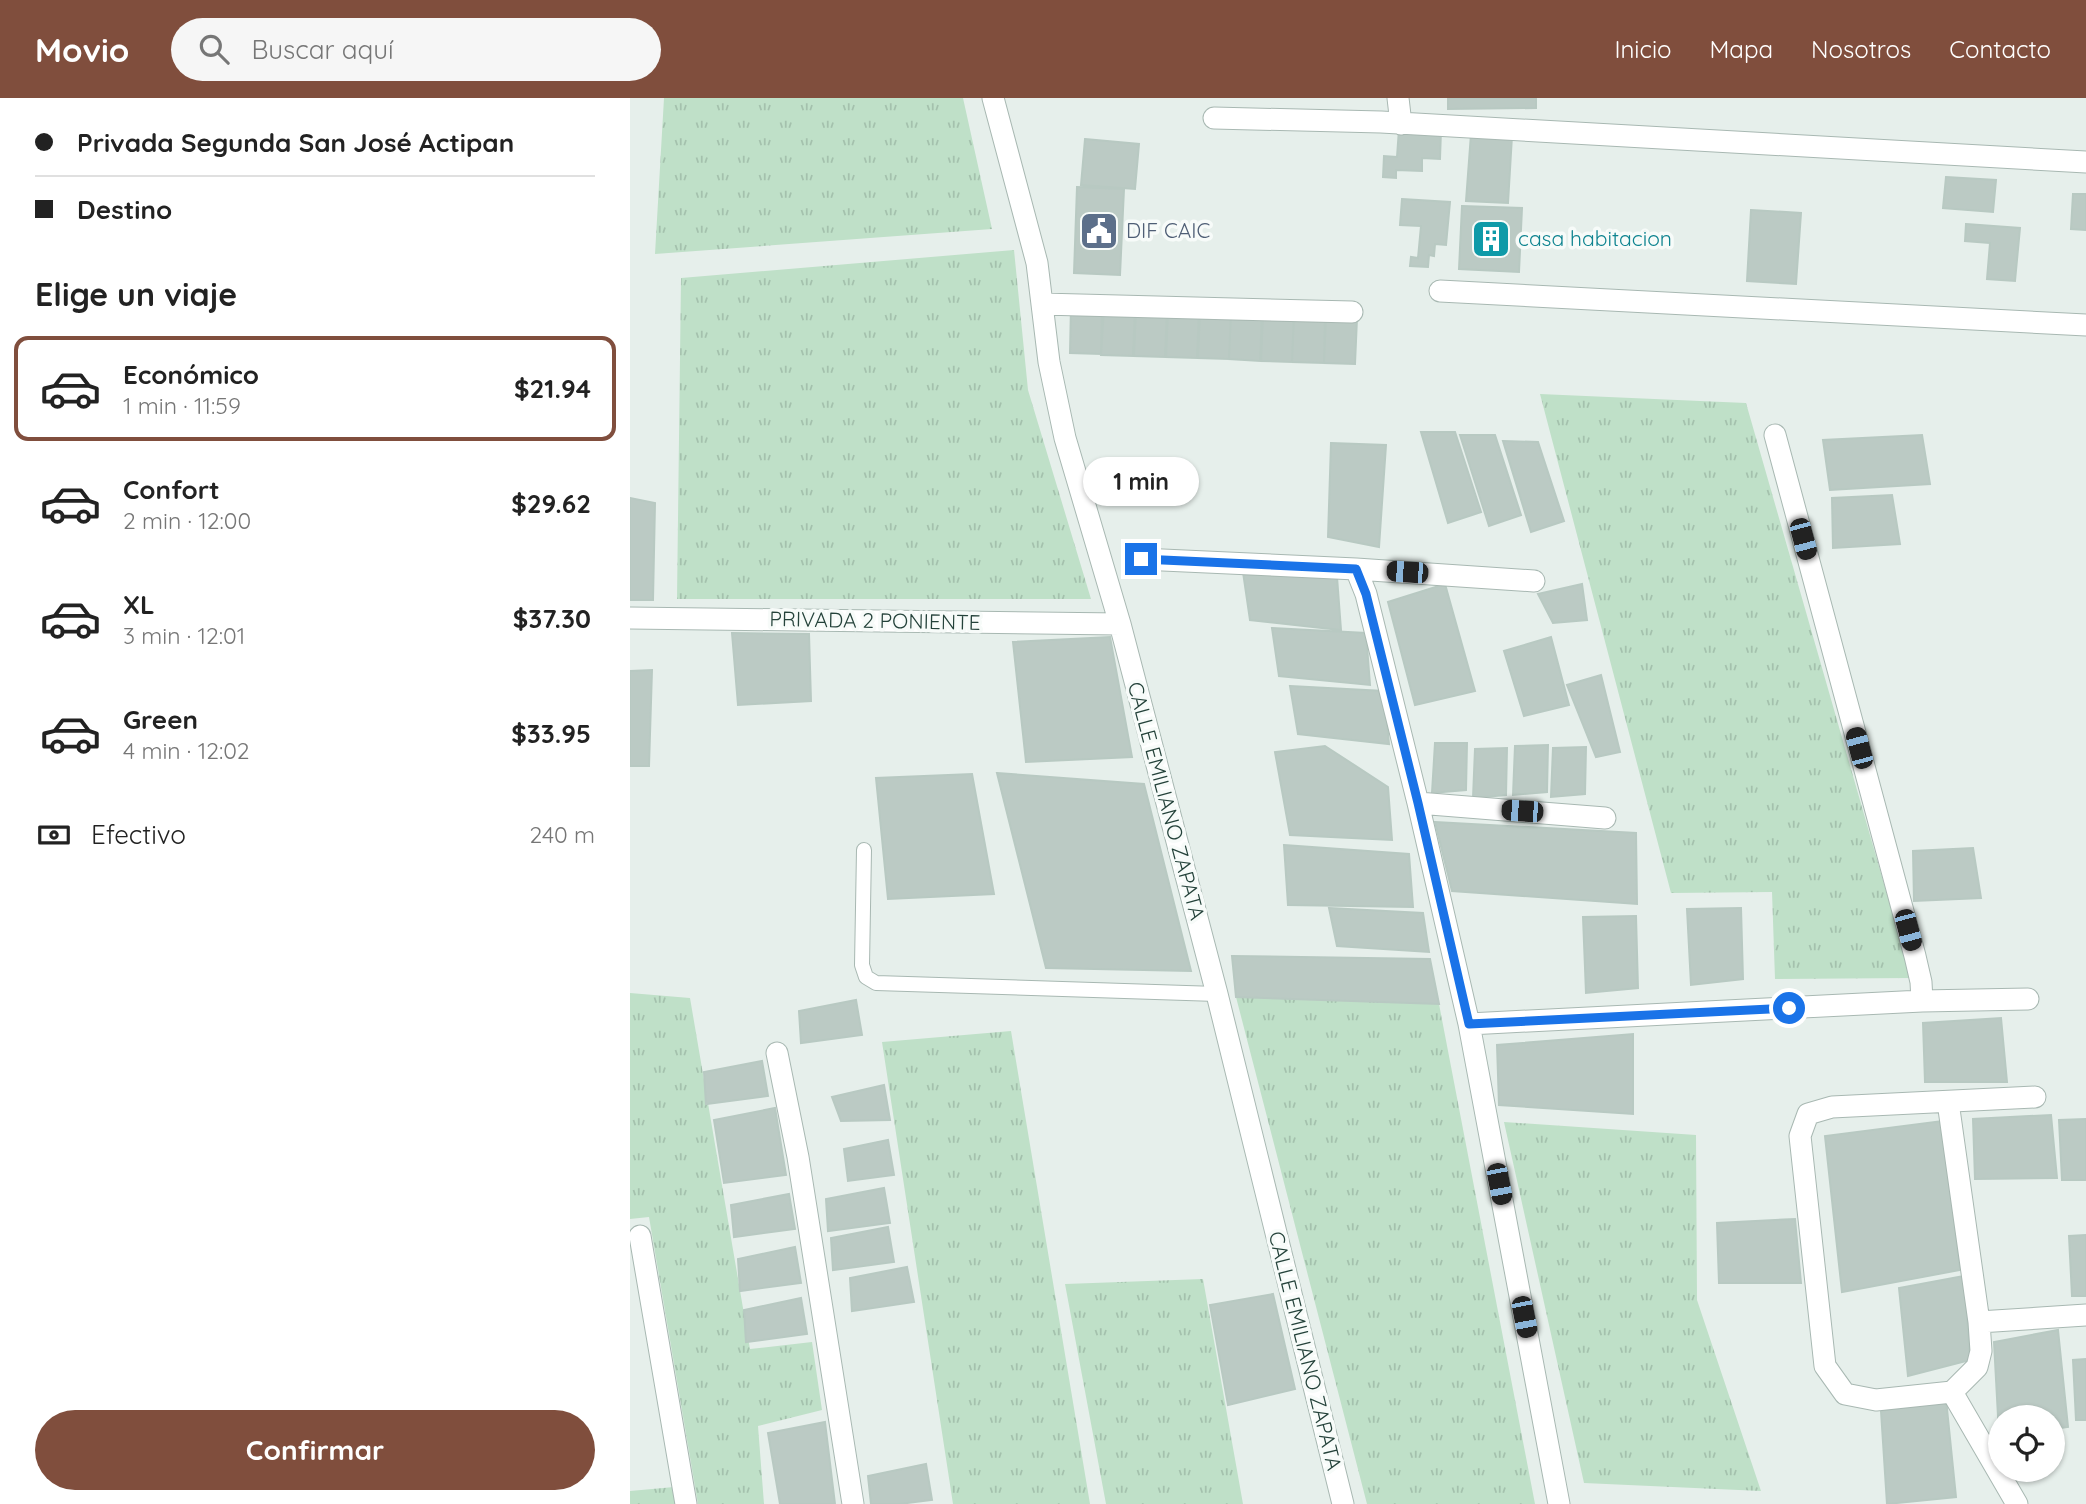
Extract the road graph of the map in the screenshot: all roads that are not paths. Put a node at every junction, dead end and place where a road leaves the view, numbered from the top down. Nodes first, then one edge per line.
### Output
1 (993, 98) edge
2 (1398, 98) edge
3 (1214, 118) dead end
4 (1401, 124) junction
5 (2086, 162) edge
6 (1440, 291) dead end
7 (1042, 304) junction
8 (1352, 312) dead end
9 (2086, 325) edge
10 (1775, 435) dead end
11 (1141, 559) dead end
12 (1356, 569) junction
13 (1534, 581) dead end
14 (630, 618) edge
15 (1120, 624) junction
16 (1418, 803) junction
17 (1605, 818) dead end
18 (864, 850) dead end
19 (1217, 994) junction
20 (2028, 999) dead end
21 (1922, 1001) junction
22 (1469, 1024) junction
23 (776, 1053) dead end
24 (2035, 1097) dead end
25 (1948, 1101) junction
26 (640, 1236) dead end
27 (2086, 1315) edge
28 (1979, 1322) junction
29 (1952, 1392) junction
30 (686, 1504) edge
31 (853, 1504) edge
32 (1343, 1504) edge
33 (1559, 1504) edge
34 (2017, 1504) edge

1 - 7 street, CALLE EMILIANO ZAPATA
2 - 4 street
3 - 4 street
4 - 5 street
6 - 9 street
7 - 8 street
7 - 15 street, CALLE EMILIANO ZAPATA
10 - 21 street
11 - 12 street
12 - 13 street
12 - 16 street
14 - 15 street, PRIVADA 2 PONIENTE
15 - 19 street, CALLE EMILIANO ZAPATA
16 - 17 street
16 - 22 street
18 - 19 lane
19 - 32 street, CALLE EMILIANO ZAPATA
20 - 21 street
21 - 22 street
22 - 33 street
23 - 31 street
24 - 25 street
25 - 28 street
25 - 29 street
26 - 30 street
27 - 28 street
28 - 29 street
29 - 34 street

